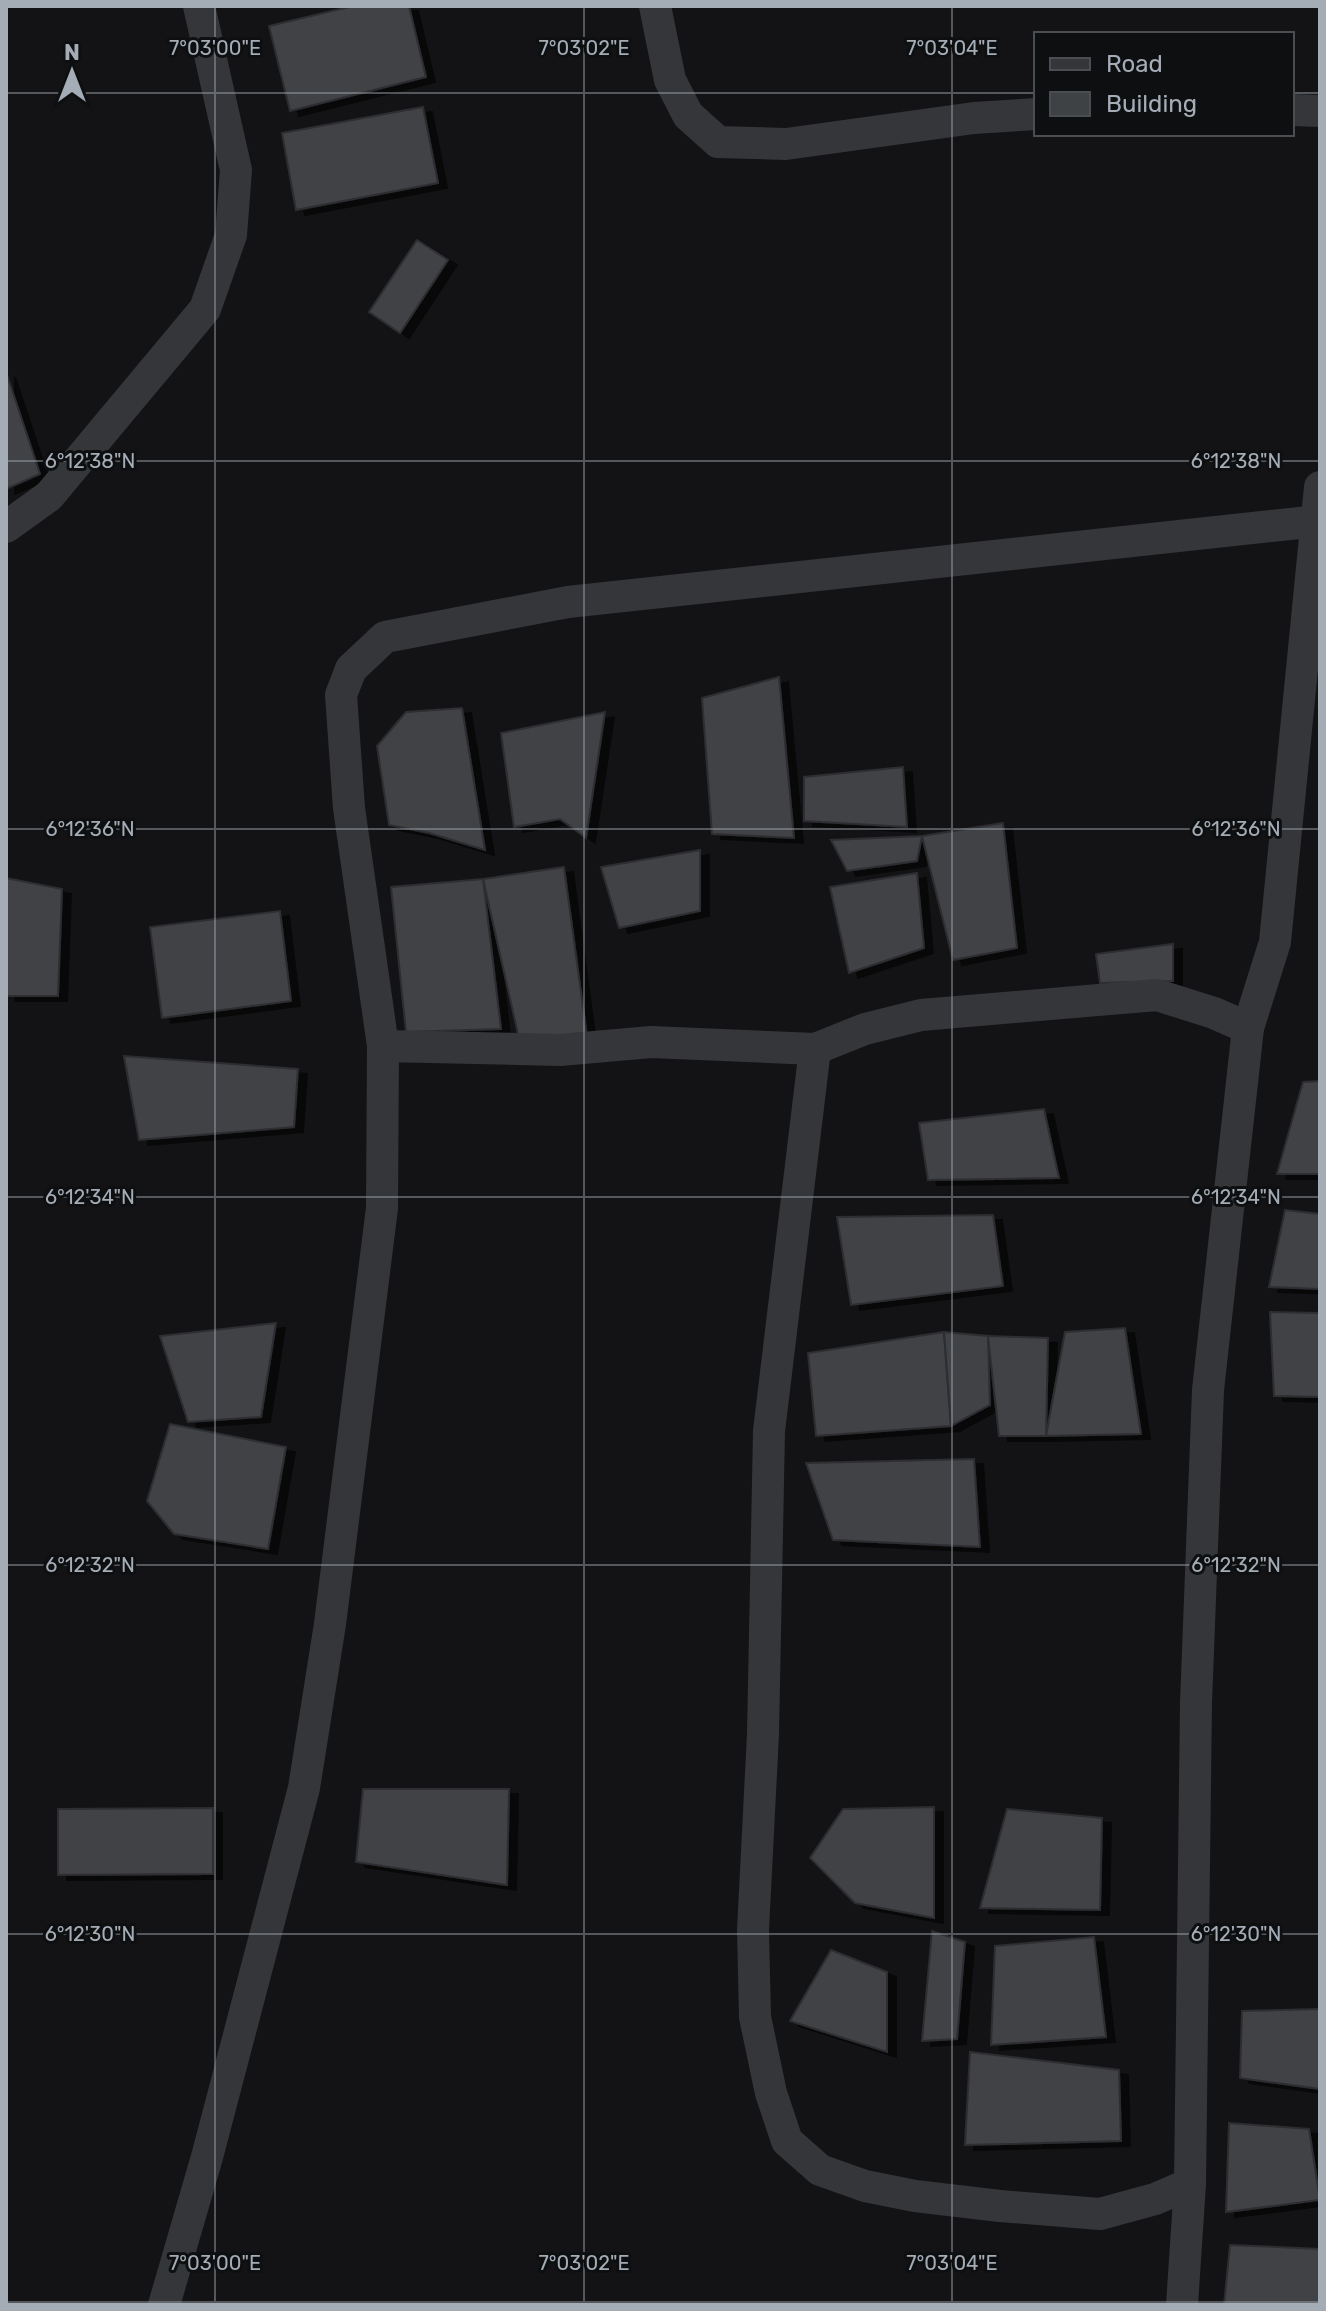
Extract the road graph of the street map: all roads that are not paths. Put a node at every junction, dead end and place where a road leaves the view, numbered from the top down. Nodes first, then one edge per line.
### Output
1 (199, 6) edge
2 (655, 6) edge
3 (1294, 110) edge
4 (1320, 111) edge
5 (1034, 114) edge
6 (1320, 487) edge
7 (1318, 521) edge
8 (6, 527) edge
9 (1248, 1028) junction
10 (383, 1046) junction
11 (815, 1049) junction
12 (1190, 2184) junction
13 (164, 2305) edge
14 (1182, 2305) edge

1 - 8 street
2 - 5 street
3 - 4 street
6 - 7 street
7 - 9 street
7 - 10 street
9 - 11 street
9 - 12 street
10 - 11 street
10 - 13 street
11 - 12 street
12 - 14 street

